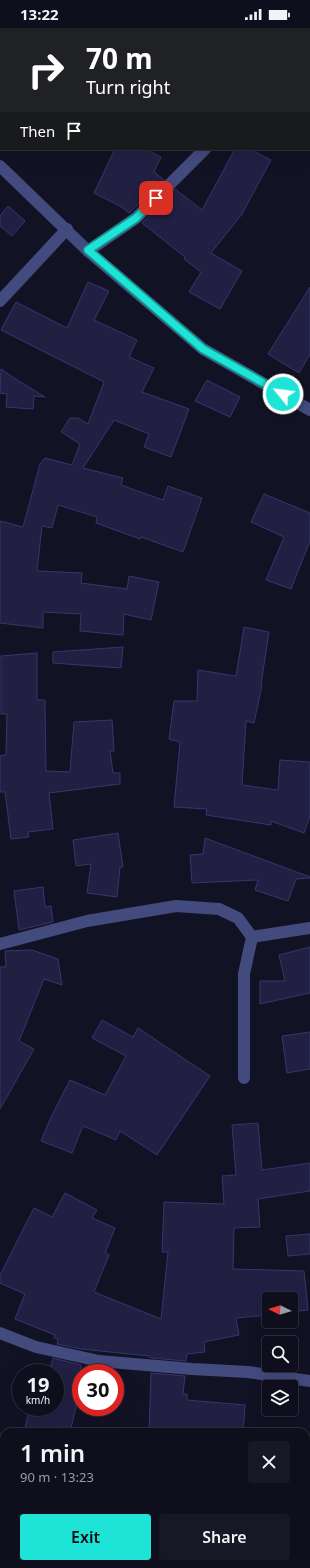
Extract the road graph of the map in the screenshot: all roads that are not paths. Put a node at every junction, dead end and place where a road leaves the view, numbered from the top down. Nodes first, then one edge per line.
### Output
1 (204, 150) edge
2 (0, 166) edge
3 (67, 229) junction
4 (88, 250) junction
5 (0, 301) edge
6 (310, 410) edge
7 (310, 928) edge
8 (252, 937) junction
9 (0, 944) edge
10 (244, 1078) dead end
11 (0, 1332) edge
12 (310, 1381) edge

1 - 4 street
2 - 3 street
3 - 4 street
3 - 5 street
4 - 6 street
7 - 8 street
8 - 9 street
8 - 10 street
11 - 12 street

